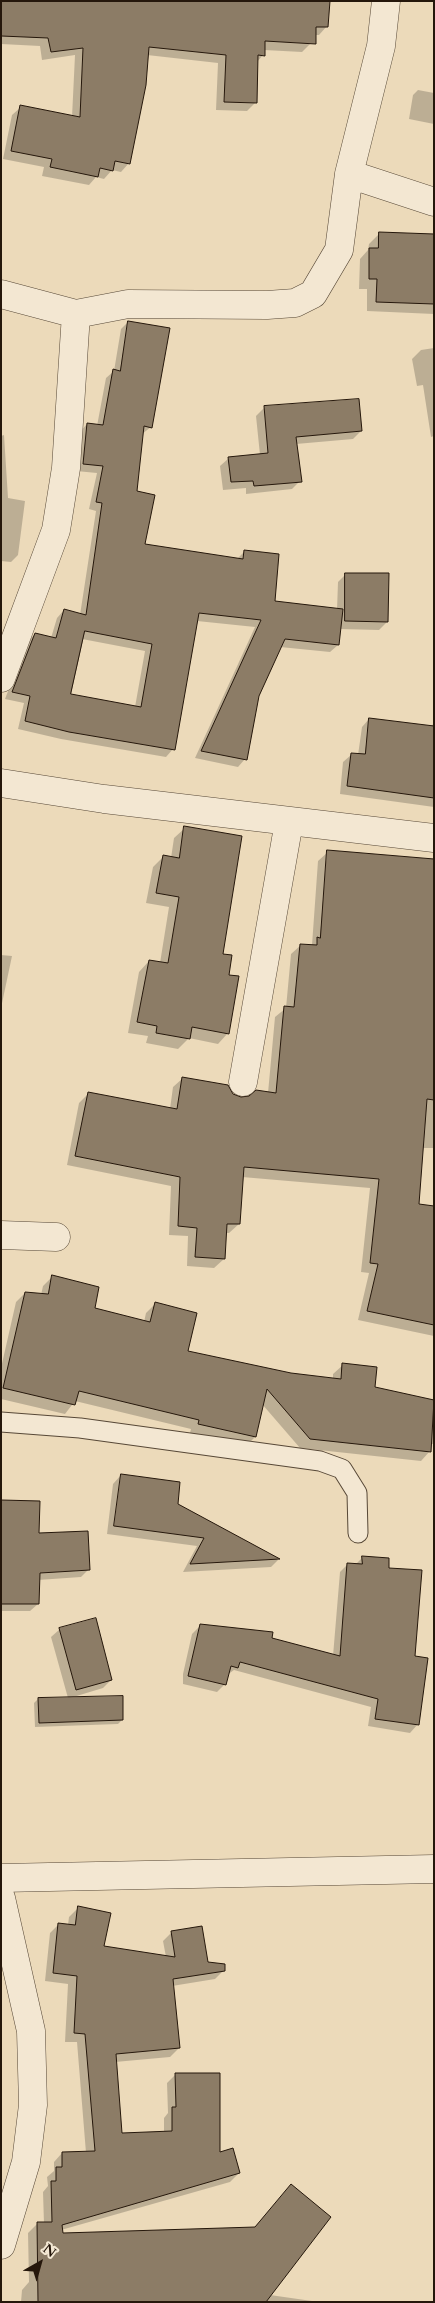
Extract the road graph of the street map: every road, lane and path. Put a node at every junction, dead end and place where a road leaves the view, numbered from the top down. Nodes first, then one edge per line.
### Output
1 (386, 1) edge
2 (349, 174) junction
3 (434, 202) edge
4 (1, 294) edge
5 (76, 314) junction
6 (1, 678) edge
7 (1, 783) edge
8 (289, 822) junction
9 (434, 838) edge
10 (243, 1082) dead end
11 (1, 1235) edge
12 (56, 1237) dead end
13 (1, 1422) edge
14 (358, 1533) dead end
15 (434, 1869) edge
16 (1, 1878) edge
17 (1, 1898) edge
18 (1, 2245) edge

1 - 2 street
2 - 3 street
2 - 5 street
4 - 5 street
5 - 6 street
7 - 8 street
8 - 9 street
8 - 10 street
11 - 12 street
13 - 14 lane
15 - 16 street
17 - 18 street

